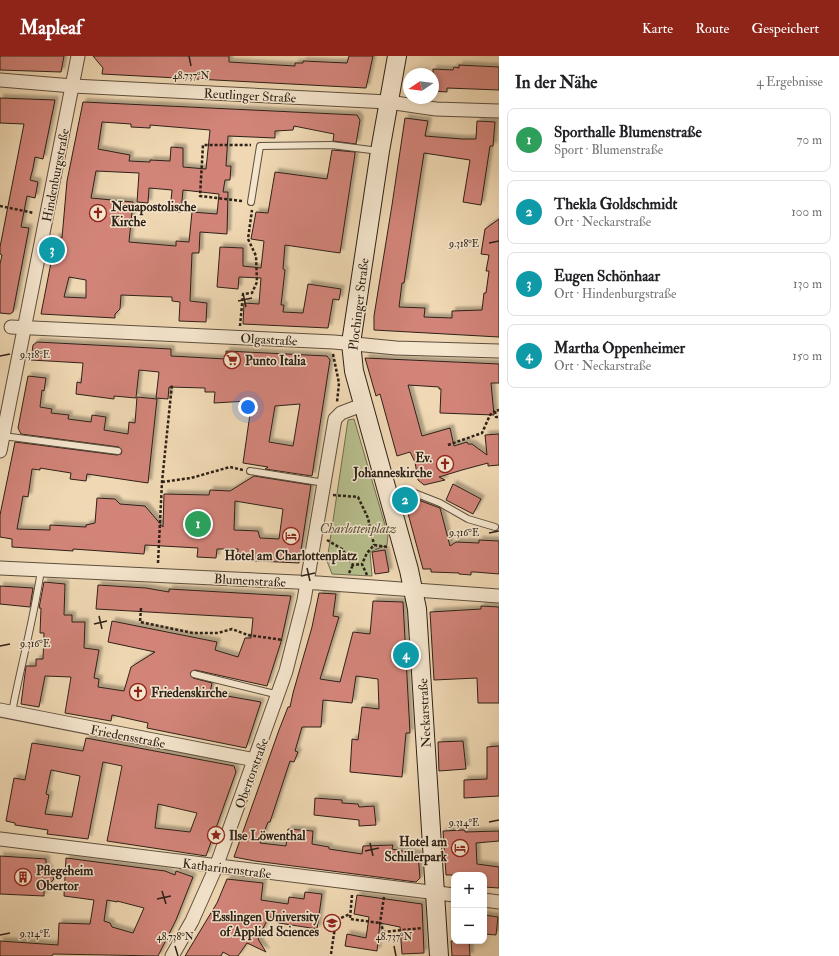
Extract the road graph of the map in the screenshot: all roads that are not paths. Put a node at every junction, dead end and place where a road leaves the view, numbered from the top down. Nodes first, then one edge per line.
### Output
1 (78, 56) edge
2 (397, 56) edge
3 (0, 80) edge
4 (72, 86) junction
5 (388, 102) junction
6 (499, 111) edge
7 (380, 151) junction
8 (251, 202) road end
9 (27, 313) junction
10 (40, 328) junction
11 (14, 331) edge
12 (342, 343) junction
13 (499, 351) edge
14 (362, 405) junction
15 (3, 436) junction
16 (0, 451) edge
17 (118, 452) dead end
18 (250, 471) road end
19 (324, 488) junction
20 (388, 494) junction
21 (495, 527) dead end
22 (0, 568) edge
23 (41, 570) junction
24 (307, 582) junction
25 (413, 589) junction
26 (499, 596) edge
27 (194, 674) dead end
28 (279, 695) junction
29 (6, 711) edge
30 (255, 760) junction
31 (0, 839) edge
32 (216, 867) junction
33 (435, 893) junction
34 (451, 895) edge
35 (487, 900) edge
36 (499, 902) edge
37 (172, 956) edge
38 (439, 956) edge

1 - 4 street, Hindenburgstraße
2 - 5 street, Plochinger Straße
3 - 4 street, Reutlinger Straße
4 - 5 street, Reutlinger Straße
4 - 9 street, Hindenburgstraße
5 - 6 street, Reutlinger Straße
5 - 7 street, Plochinger Straße
7 - 8 lane
7 - 12 street, Plochinger Straße
9 - 10 street
9 - 11 street, Hindenburgstraße
10 - 11 street, Olgastraße
10 - 12 street, Olgastraße
11 - 15 street, Hindenburgstraße
12 - 13 street, Olgastraße
12 - 14 street, Plochinger Straße
14 - 19 street
14 - 20 street, Neckarstraße
15 - 16 street, Hindenburgstraße
15 - 17 lane
18 - 19 lane
19 - 24 street
20 - 21 lane
20 - 25 street, Neckarstraße
22 - 23 street, Blumenstraße
23 - 24 street, Blumenstraße
23 - 29 lane
24 - 25 street, Blumenstraße
24 - 28 street, Obertorstraße
25 - 26 street, Blumenstraße
25 - 33 street, Neckarstraße
27 - 28 lane
28 - 30 street, Obertorstraße
29 - 30 street, Friedensstraße
30 - 32 street, Obertorstraße
31 - 32 street, Katharinenstraße
32 - 33 street, Katharinenstraße
32 - 37 street, Obertorstraße
33 - 34 street, Katharinenstraße
33 - 38 street, Neckarstraße
35 - 36 street

